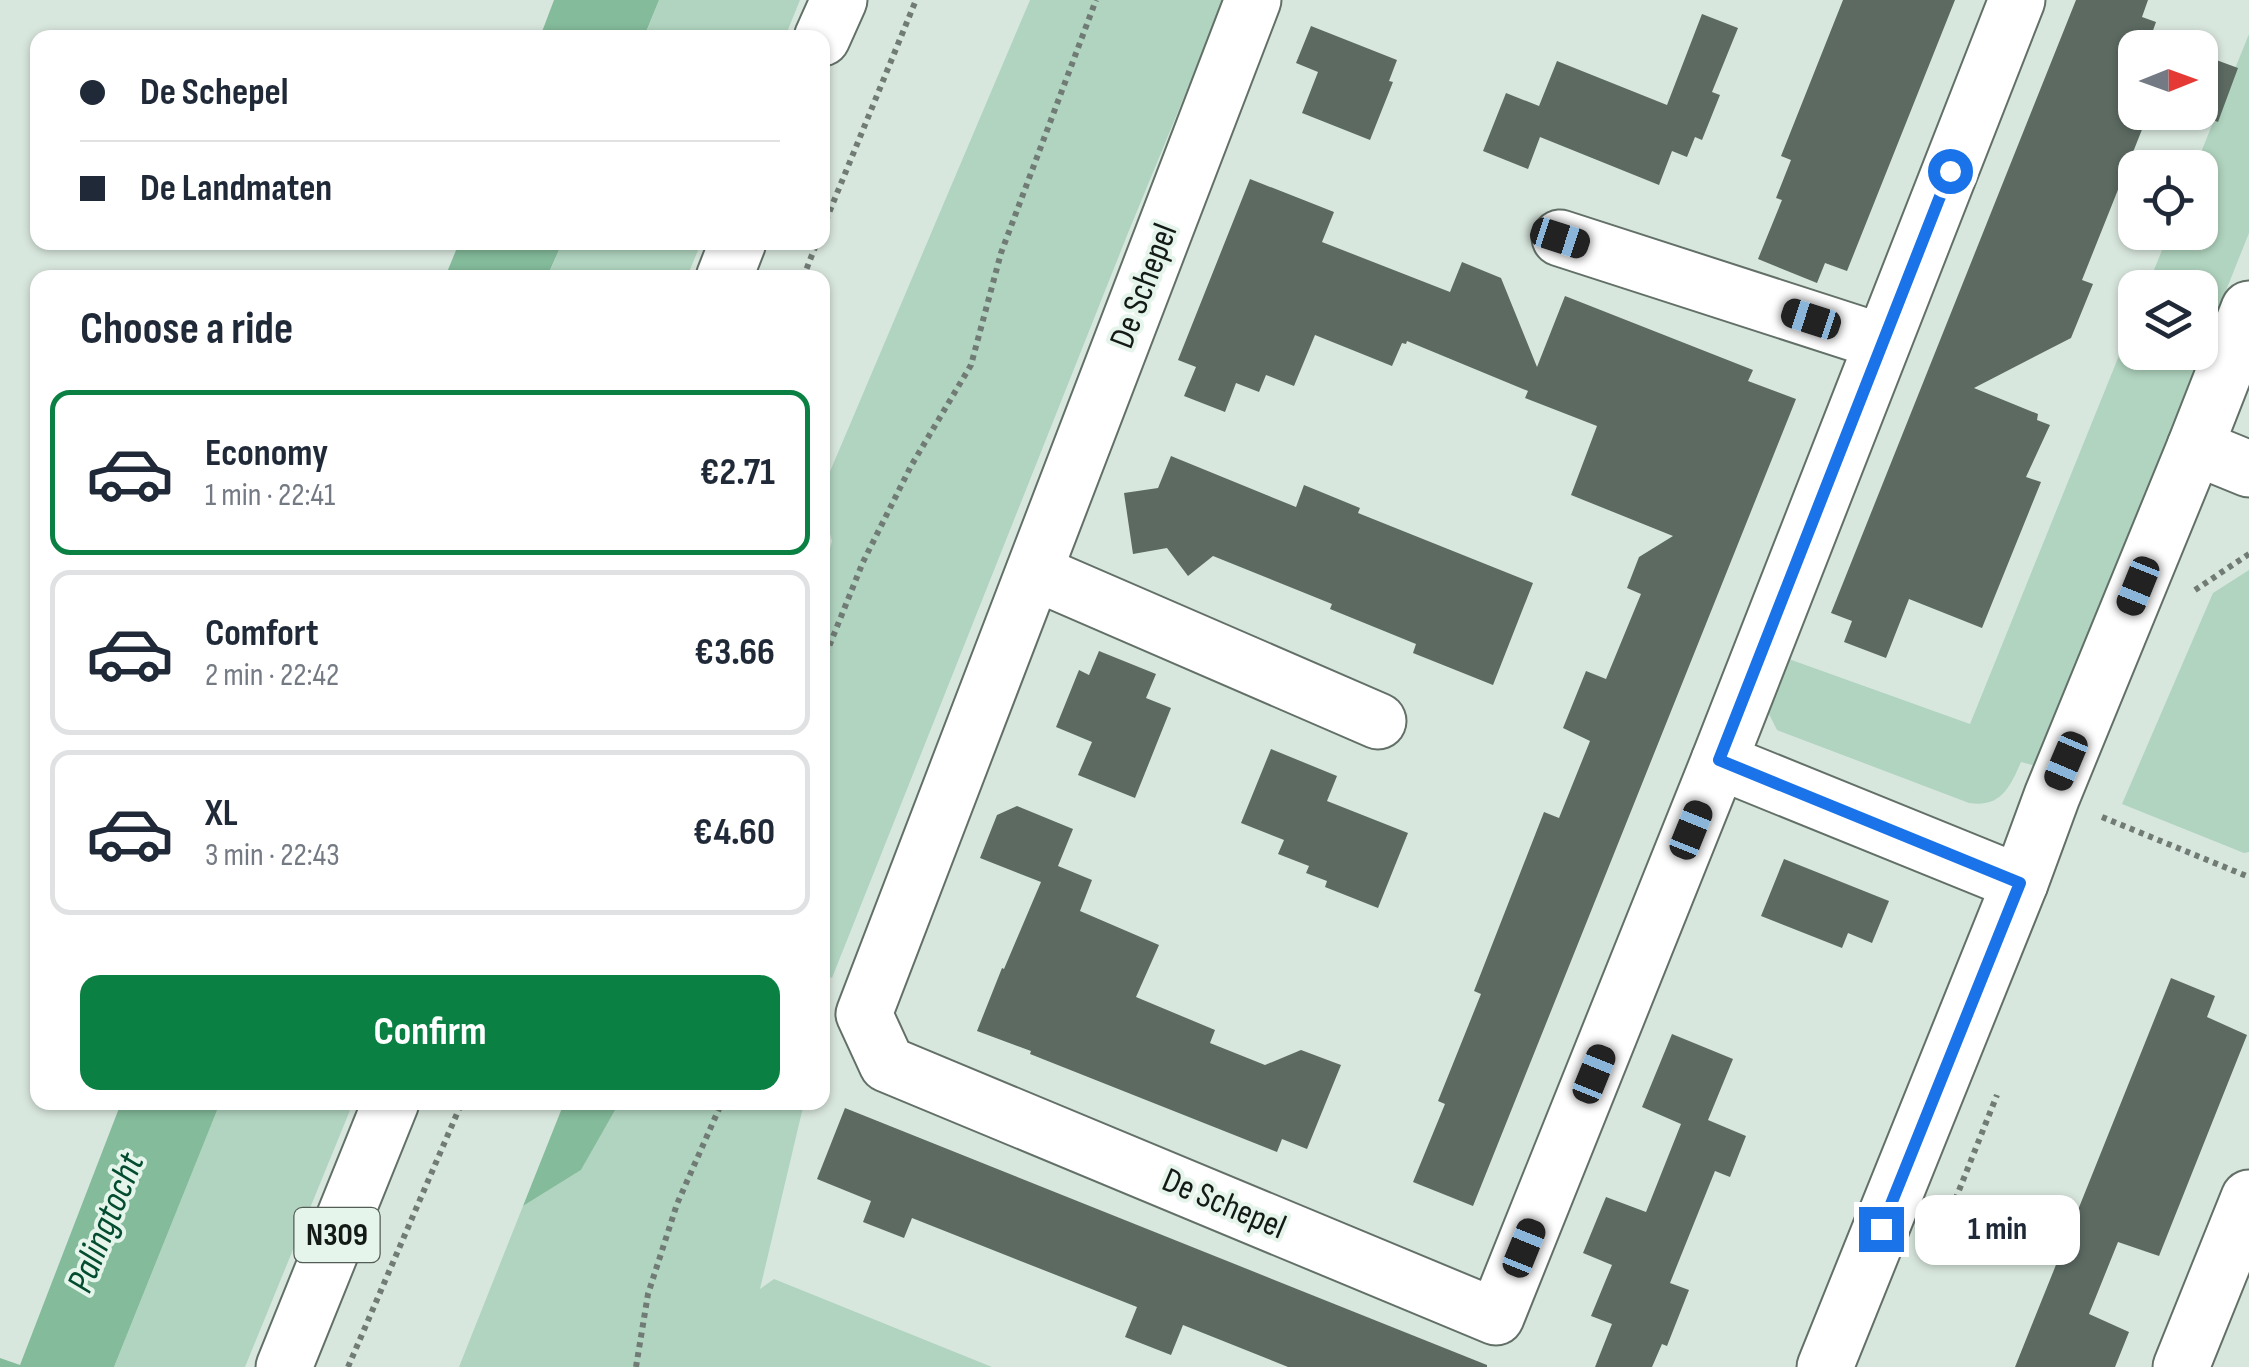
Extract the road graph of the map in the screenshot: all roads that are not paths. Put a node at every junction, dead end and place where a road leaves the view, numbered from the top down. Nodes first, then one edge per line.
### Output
1 (839, 0) edge
2 (1253, 0) edge
3 (2017, 0) edge
4 (826, 30) edge
5 (1560, 238) dead end
6 (2249, 309) edge
7 (1882, 342) junction
8 (2196, 447) junction
9 (2249, 469) edge
10 (1034, 572) junction
11 (1378, 721) dead end
12 (1719, 760) junction
13 (2020, 883) junction
14 (387, 1110) edge
15 (2249, 1198) edge
16 (284, 1367) edge
17 (1825, 1367) edge
18 (2181, 1367) edge

1 - 4 street
2 - 10 street, De Schepel
3 - 7 street, De Schepel
5 - 7 street
6 - 8 street
7 - 12 street, De Schepel
8 - 9 street
8 - 13 street
10 - 11 street
10 - 12 street, De Schepel
12 - 13 street
13 - 17 street
14 - 16 street, N309
15 - 18 street

